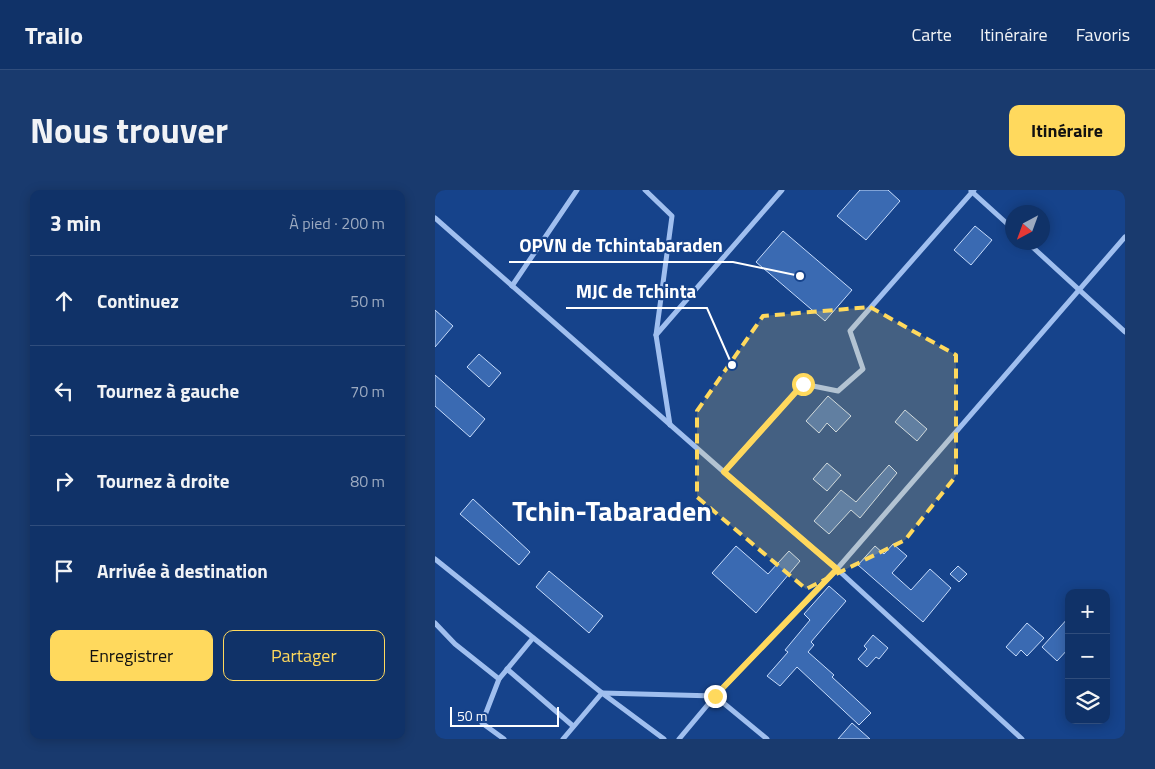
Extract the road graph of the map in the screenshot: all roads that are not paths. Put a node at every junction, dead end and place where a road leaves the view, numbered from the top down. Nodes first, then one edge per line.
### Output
1 (577, 190) edge
2 (645, 190) edge
3 (782, 190) edge
4 (972, 191) edge
5 (435, 218) edge
6 (1005, 222) edge
7 (1125, 237) edge
8 (1035, 250) edge
9 (512, 286) junction
10 (1078, 291) junction
11 (1125, 332) edge
12 (656, 335) junction
13 (671, 425) junction
14 (724, 472) junction
15 (435, 559) edge
16 (837, 569) junction
17 (435, 623) edge
18 (533, 638) junction
19 (507, 669) junction
20 (499, 679) junction
21 (602, 693) junction
22 (715, 696) junction
23 (573, 726) junction
24 (504, 739) edge
25 (563, 739) edge
26 (664, 739) edge
27 (679, 739) edge
28 (767, 739) edge
29 (1022, 739) edge

1 - 9 street
2 - 12 street
3 - 12 street
4 - 6 street
4 - 14 street
5 - 9 street
7 - 10 street
8 - 10 street
9 - 13 street
10 - 11 street
10 - 16 street
12 - 13 street
13 - 14 street
14 - 16 street
15 - 18 street
16 - 22 street
16 - 29 street
17 - 20 street
18 - 19 street
18 - 21 street
19 - 20 street
19 - 23 street
20 - 24 street
21 - 22 street
21 - 23 street
21 - 26 street
22 - 27 street
22 - 28 street
23 - 25 street

